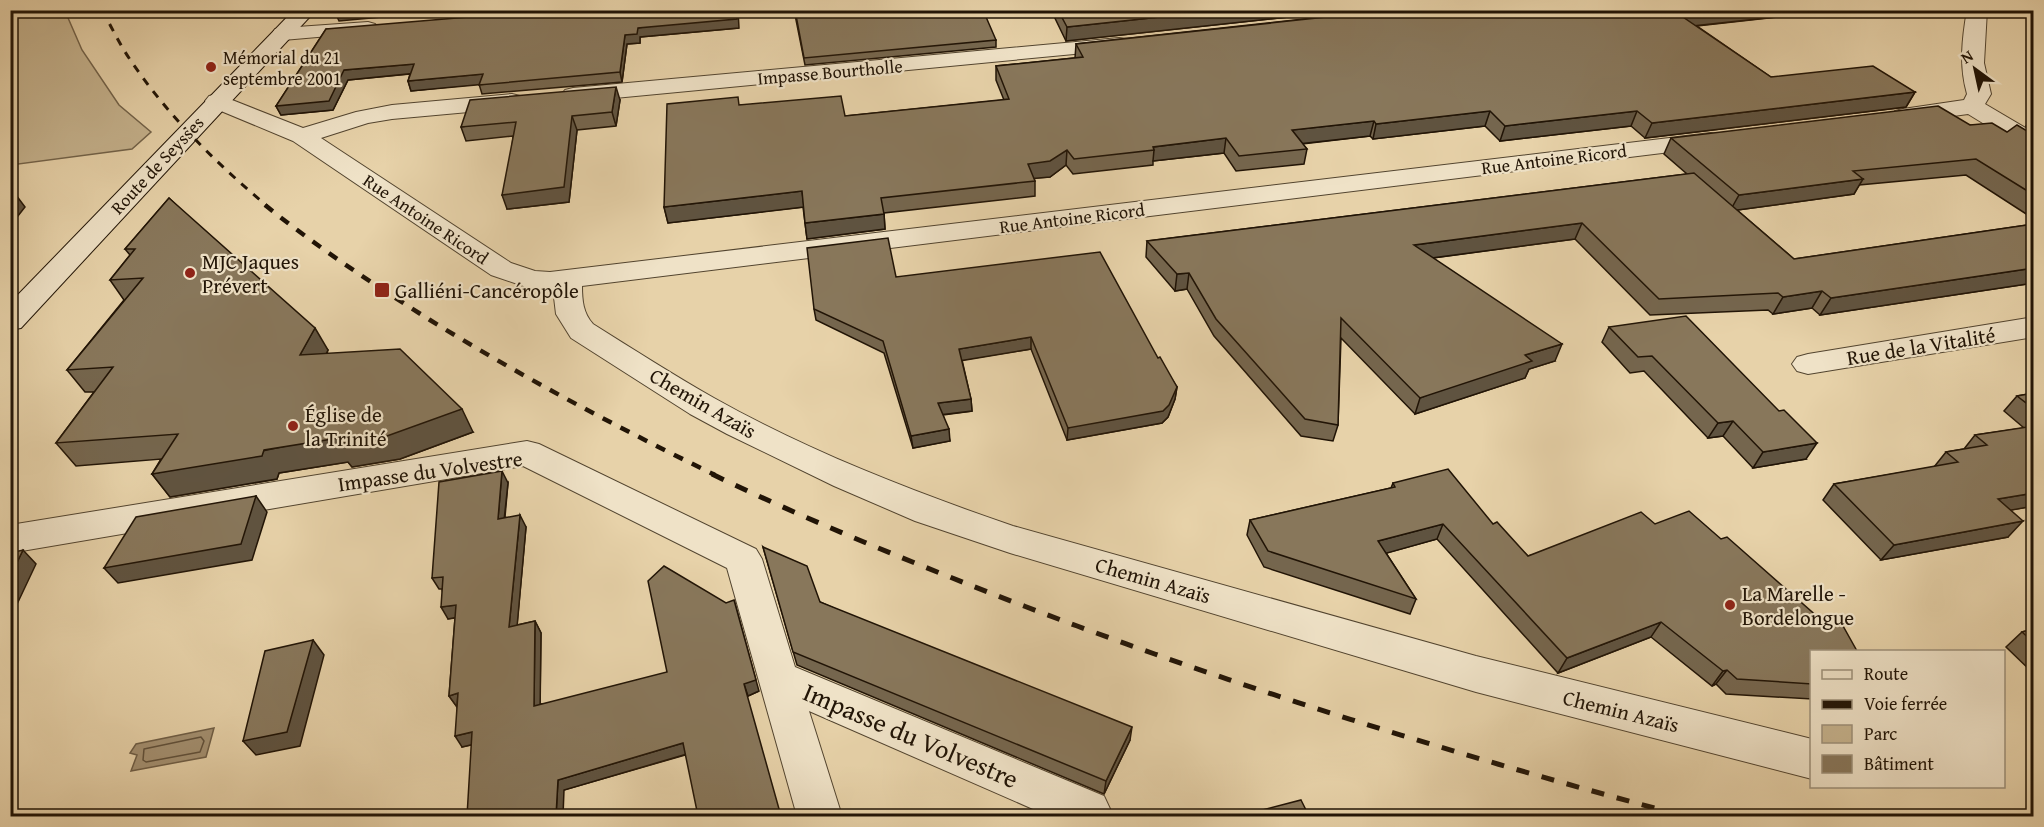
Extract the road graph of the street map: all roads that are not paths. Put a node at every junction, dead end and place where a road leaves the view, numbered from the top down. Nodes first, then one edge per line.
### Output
1 (306, 10) edge
2 (1977, 10) edge
3 (386, 27) edge
4 (283, 34) junction
5 (1145, 41) edge
6 (217, 101) junction
7 (1972, 106) junction
8 (1875, 120) edge
9 (302, 136) junction
10 (1735, 137) edge
11 (2034, 144) edge
12 (568, 280) junction
13 (10, 321) edge
14 (2034, 327) edge
15 (1808, 364) dead end
16 (10, 539) edge
17 (777, 678) junction
18 (1810, 758) edge
19 (819, 816) edge
20 (1063, 816) edge

1 - 4 street, Route de Seysses
2 - 7 street
3 - 4 street
4 - 6 street, Route de Seysses
5 - 9 street, Impasse Bourtholle
6 - 9 street, Rue Antoine Ricord
6 - 13 street, Route de Seysses
7 - 8 street
7 - 11 street
9 - 12 street, Rue Antoine Ricord
10 - 12 street, Rue Antoine Ricord
12 - 18 street, Chemin Azaïs
14 - 15 street, Rue de la Vitalité
16 - 17 street, Impasse du Volvestre
17 - 19 street, Impasse du Volvestre
17 - 20 street, Impasse du Volvestre

